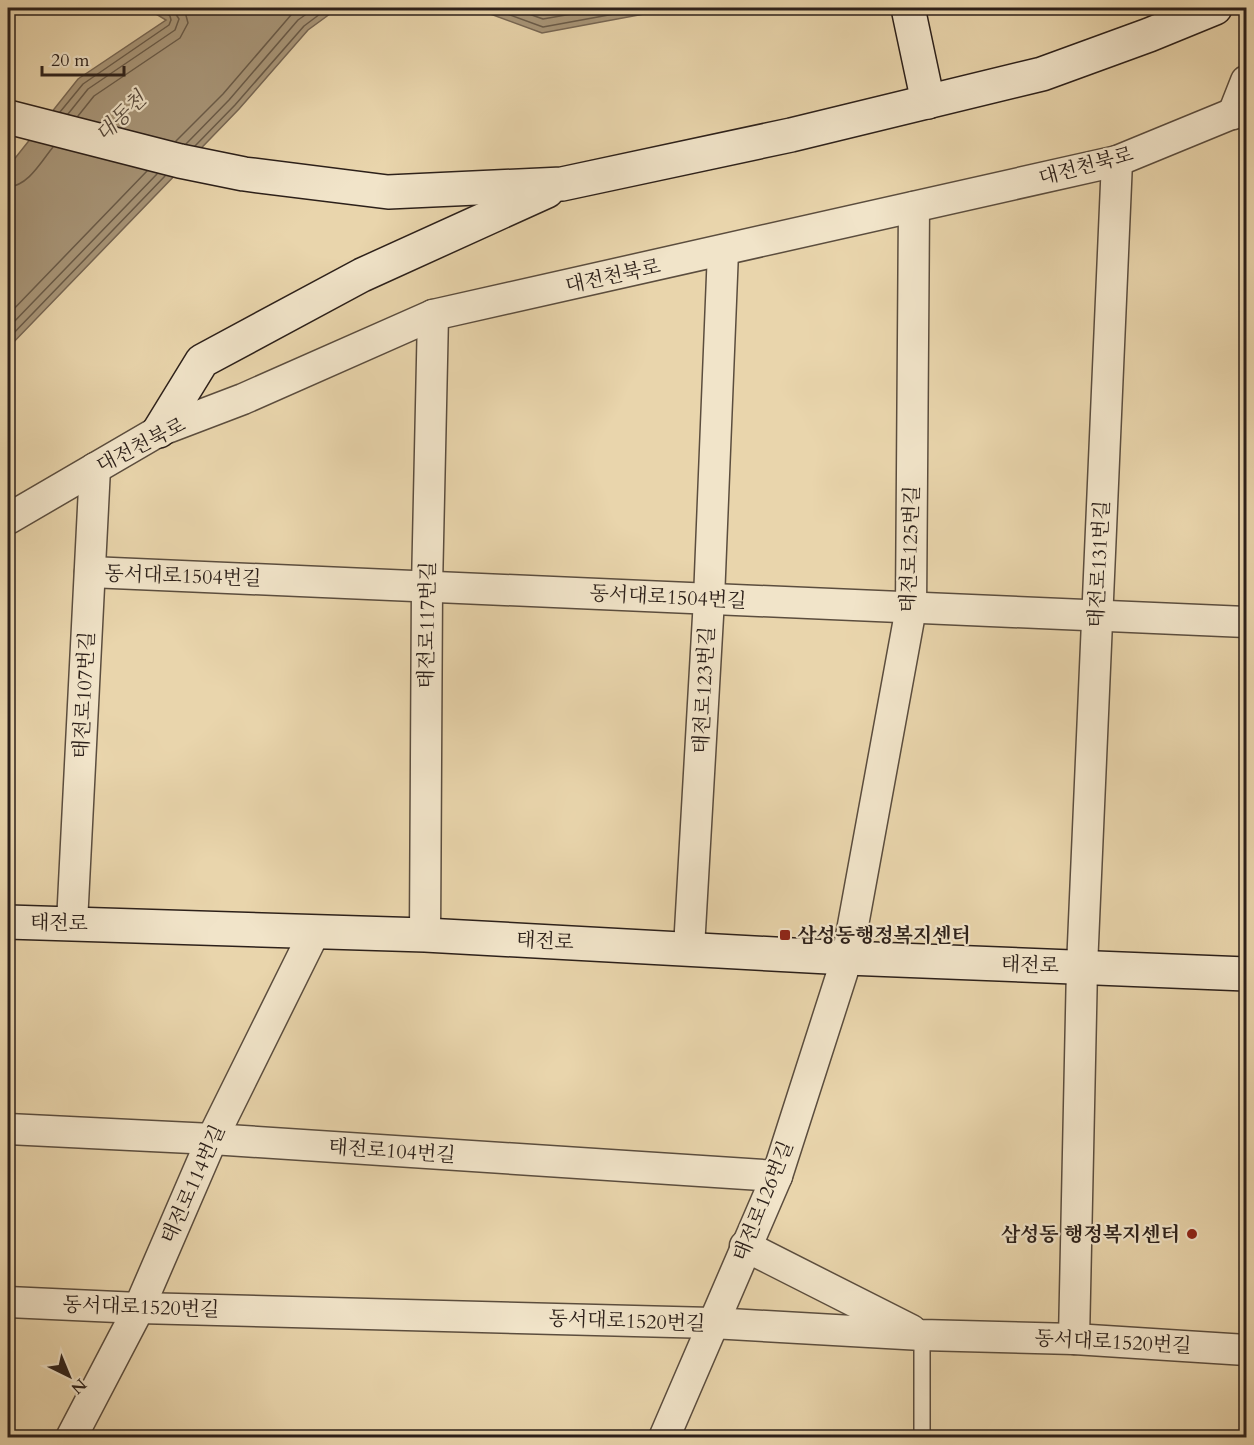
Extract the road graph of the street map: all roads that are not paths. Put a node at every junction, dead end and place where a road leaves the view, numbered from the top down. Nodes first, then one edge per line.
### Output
1 (908, 8) edge
2 (1215, 8) edge
3 (1246, 81) edge
4 (928, 102) junction
5 (1240, 111) edge
6 (8, 117) edge
7 (1117, 161) junction
8 (562, 184) junction
9 (914, 207) junction
10 (723, 251) junction
11 (433, 315) junction
12 (159, 431) junction
13 (95, 468) junction
14 (8, 519) edge
15 (90, 572) junction
16 (427, 587) junction
17 (709, 599) junction
18 (911, 608) junction
19 (1097, 616) junction
20 (1246, 622) edge
21 (8, 922) edge
22 (72, 923) junction
23 (315, 930) junction
24 (425, 935) junction
25 (690, 948) junction
26 (846, 958) junction
27 (1082, 967) junction
28 (1246, 974) edge
29 (8, 1129) edge
30 (212, 1139) junction
31 (777, 1176) junction
32 (746, 1246) junction
33 (8, 1302) edge
34 (139, 1308) junction
35 (712, 1323) junction
36 (922, 1335) junction
37 (1074, 1339) junction
38 (1246, 1350) edge
39 (71, 1437) edge
40 (664, 1437) edge
41 (922, 1437) edge

1 - 4 main road
2 - 4 main road
3 - 5 street
4 - 8 main road
5 - 7 street, 대전천북로
6 - 8 main road
7 - 9 street, 대전천북로
7 - 19 street, 태전로131번길
8 - 12 main road
9 - 10 street, 대전천북로
9 - 18 street, 태전로125번길
10 - 11 street, 대전천북로
10 - 17 street, 태전로123번길
11 - 12 street, 대전천북로
11 - 16 street, 태전로117번길
12 - 13 street, 대전천북로
13 - 14 street, 대전천북로
13 - 15 street, 태전로107번길
15 - 16 street, 동서대로1504번길
15 - 22 street, 태전로107번길
16 - 17 street, 동서대로1504번길
16 - 24 street, 태전로117번길
17 - 18 street, 동서대로1504번길
17 - 25 street, 태전로123번길
18 - 19 street, 동서대로1504번길
18 - 26 street, 태전로125번길
19 - 20 street, 동서대로1504번길
19 - 27 street, 태전로131번길
21 - 22 main road, 태전로
22 - 23 main road, 태전로
23 - 24 main road, 태전로
23 - 30 street, 태전로114번길
24 - 25 main road, 태전로
25 - 26 main road, 태전로
26 - 27 main road, 태전로
26 - 31 street, 태전로126번길
27 - 28 main road, 태전로
27 - 37 street, 태전로
29 - 30 street, 태전로104번길
30 - 31 street, 태전로104번길
30 - 34 street, 태전로114번길
31 - 32 street, 태전로126번길
32 - 35 street, 태전로126번길
32 - 36 street
33 - 34 street, 동서대로1520번길
34 - 35 street, 동서대로1520번길
34 - 39 street, 태전로114번길
35 - 36 street, 동서대로1520번길
35 - 40 street, 태전로126번길
36 - 37 street, 동서대로1520번길
36 - 41 lane
37 - 38 street, 동서대로1520번길

